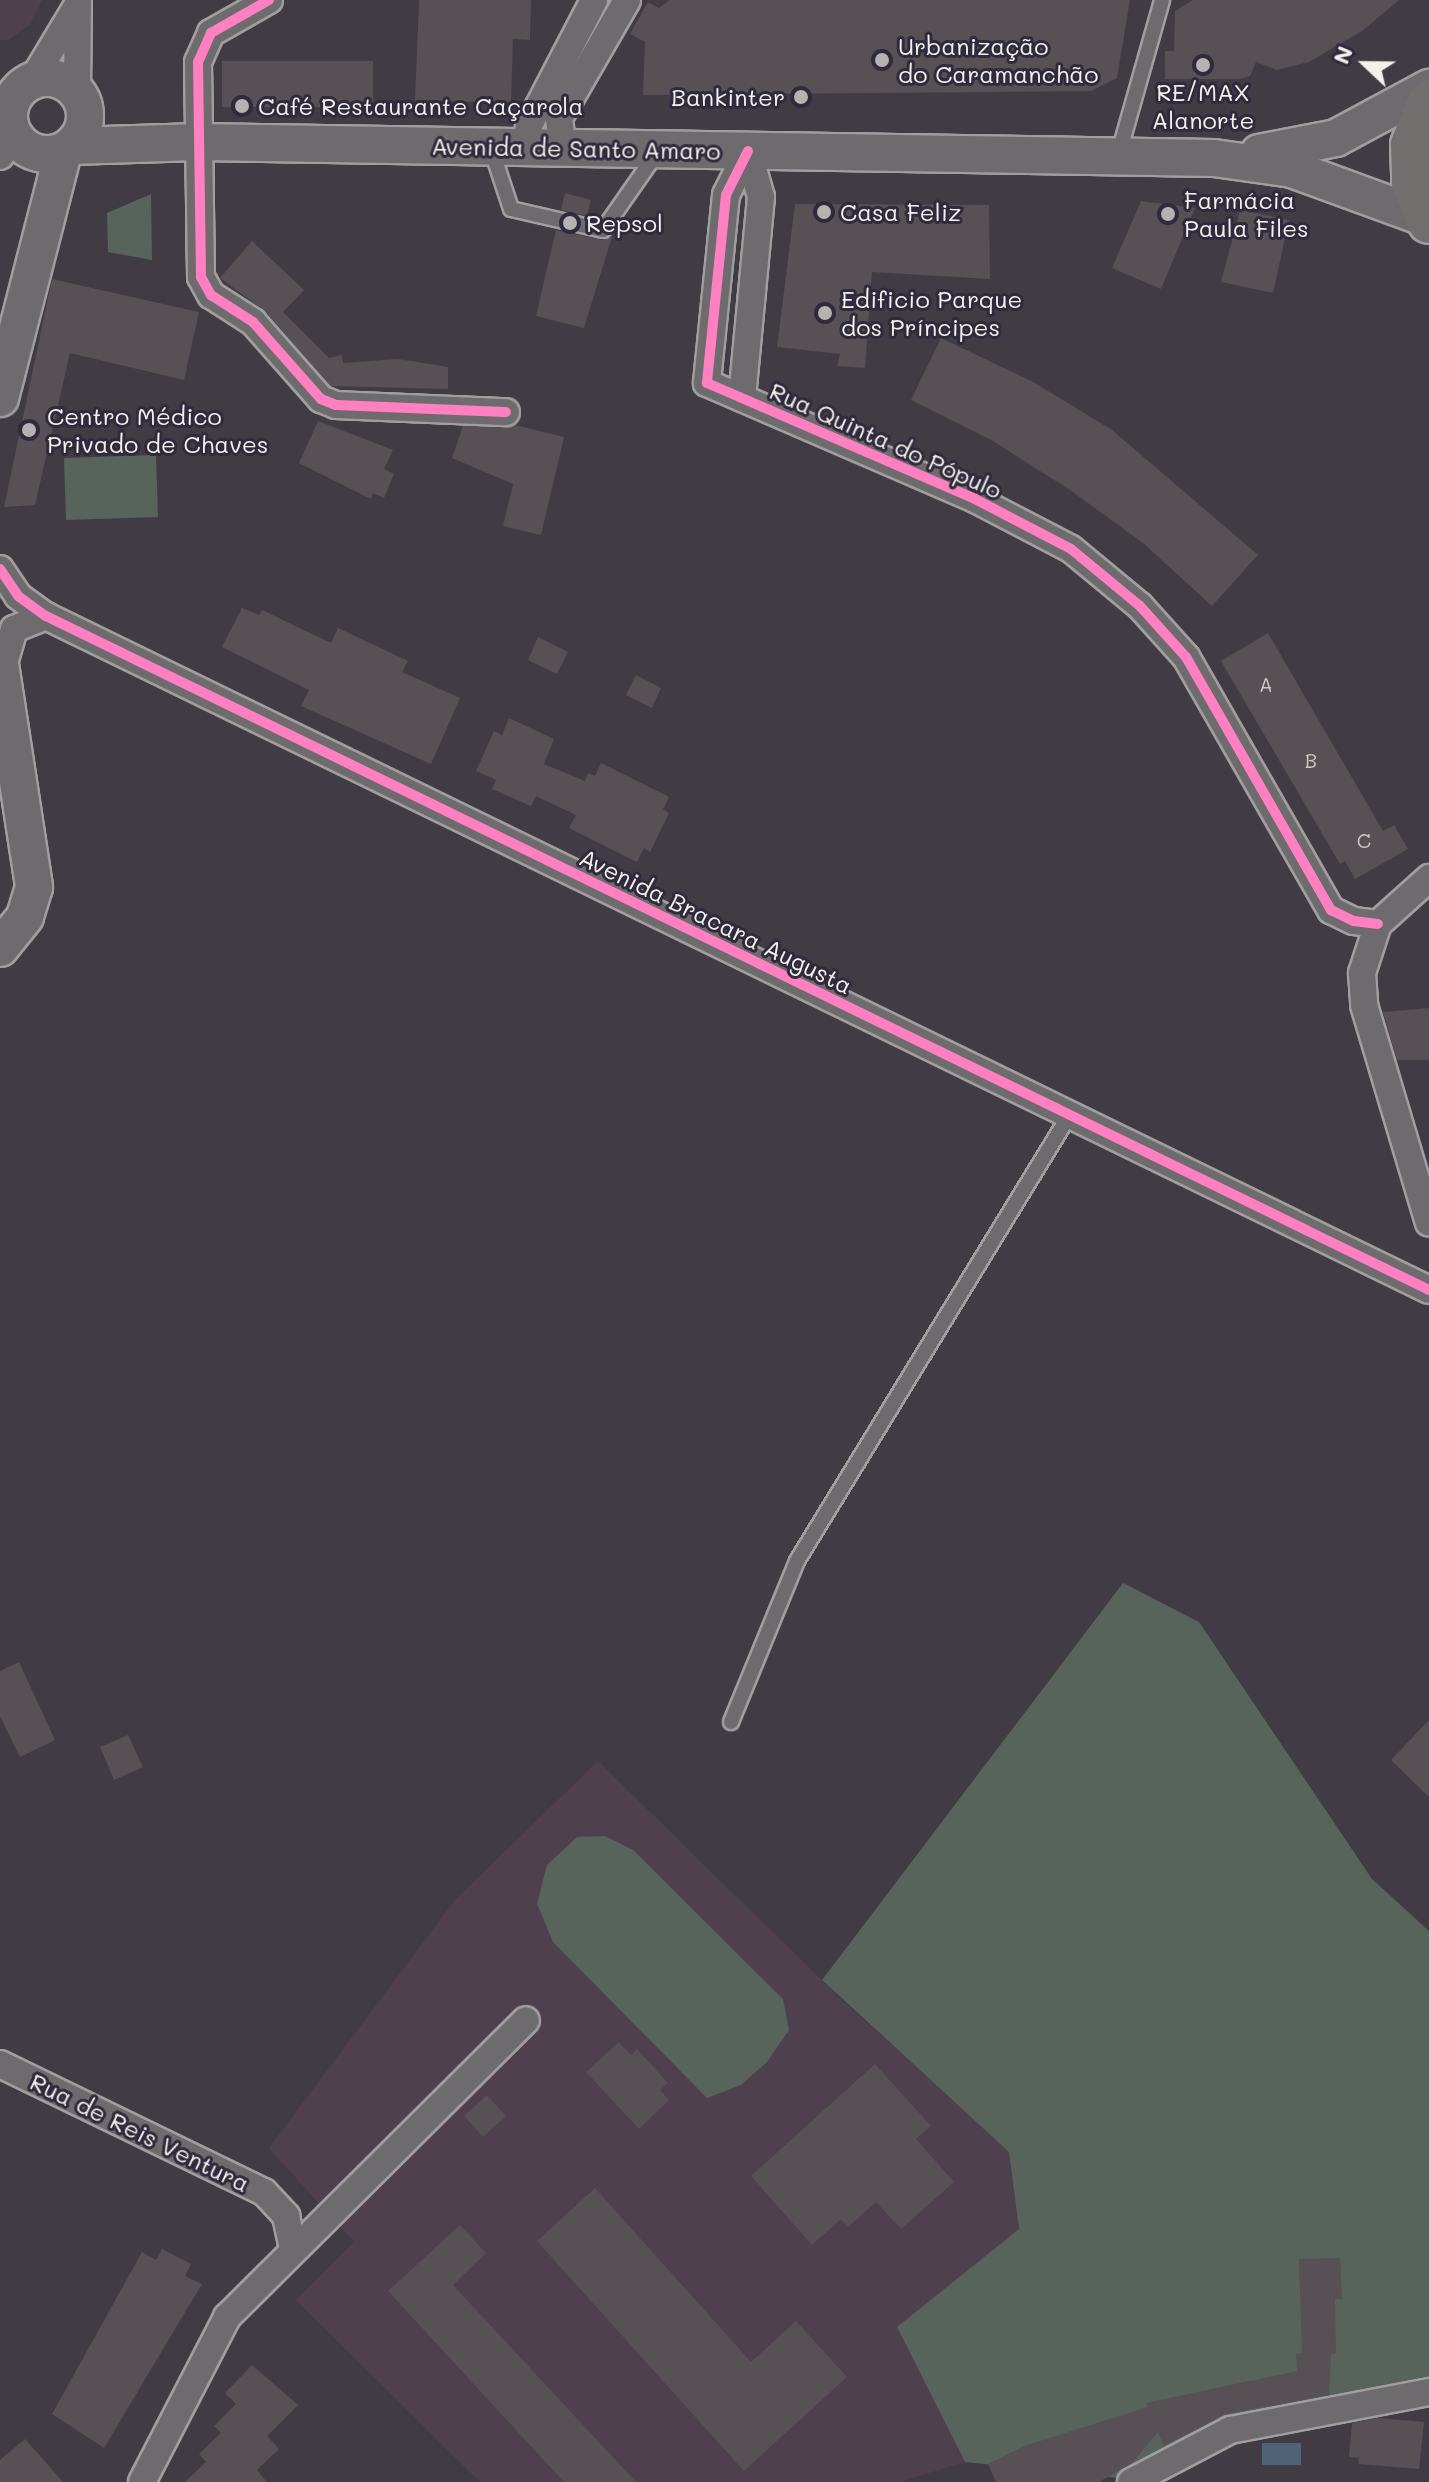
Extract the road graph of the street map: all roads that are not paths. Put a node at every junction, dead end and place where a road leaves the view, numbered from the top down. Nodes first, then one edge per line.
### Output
1 (269, 0) edge
2 (594, 0) edge
3 (627, 0) edge
4 (1162, 0) edge
5 (78, 3) edge
6 (1429, 88) edge
7 (79, 95) junction
8 (1429, 102) edge
9 (12, 111) edge
10 (187, 142) junction
11 (509, 147) junction
12 (563, 148) junction
13 (68, 149) junction
14 (659, 150) junction
15 (748, 151) junction
16 (1118, 156) junction
17 (1214, 158) junction
18 (1427, 220) edge
19 (39, 234) junction
20 (0, 398) edge
21 (742, 398) junction
22 (506, 412) dead end
23 (0, 569) edge
24 (46, 616) junction
25 (0, 664) edge
26 (1, 674) edge
27 (1429, 878) edge
28 (1378, 924) junction
29 (0, 948) edge
30 (1069, 1116) junction
31 (1429, 1223) edge
32 (1429, 1290) edge
33 (731, 1722) dead end
34 (526, 2020) dead end
35 (0, 2064) edge
36 (293, 2248) junction
37 (1429, 2392) edge
38 (142, 2482) edge
39 (1131, 2482) edge

1 - 10 street
2 - 11 street
3 - 12 street
4 - 16 lane
5 - 7 street
5 - 9 street
6 - 17 main road
7 - 9 main road
7 - 10 main road, Avenida de Santo Amaro
7 - 13 main road
8 - 18 main road
9 - 13 main road
9 - 19 main road
10 - 11 main road, Avenida de Santo Amaro
10 - 13 main road, Avenida de Santo Amaro
10 - 22 street
11 - 12 main road, Avenida de Santo Amaro
11 - 14 lane
12 - 14 main road, Avenida de Santo Amaro
13 - 19 main road
14 - 15 main road, Avenida de Santo Amaro
15 - 16 main road, Avenida de Santo Amaro
15 - 21 street, Rua Quinta do Pópulo
15 - 21 street, Rua Quinta do Pópulo
16 - 17 main road, Avenida de Santo Amaro
17 - 18 main road
19 - 20 main road
21 - 28 street, Rua Quinta do Pópulo
23 - 24 street, Avenida Bracara Augusta
24 - 26 street
24 - 30 street, Avenida Bracara Augusta
25 - 26 main road
26 - 29 main road
27 - 28 street
28 - 31 street
30 - 32 street, Avenida Bracara Augusta
30 - 33 lane
34 - 36 street
35 - 36 street, Rua de Reis Ventura
36 - 38 street
37 - 39 street

